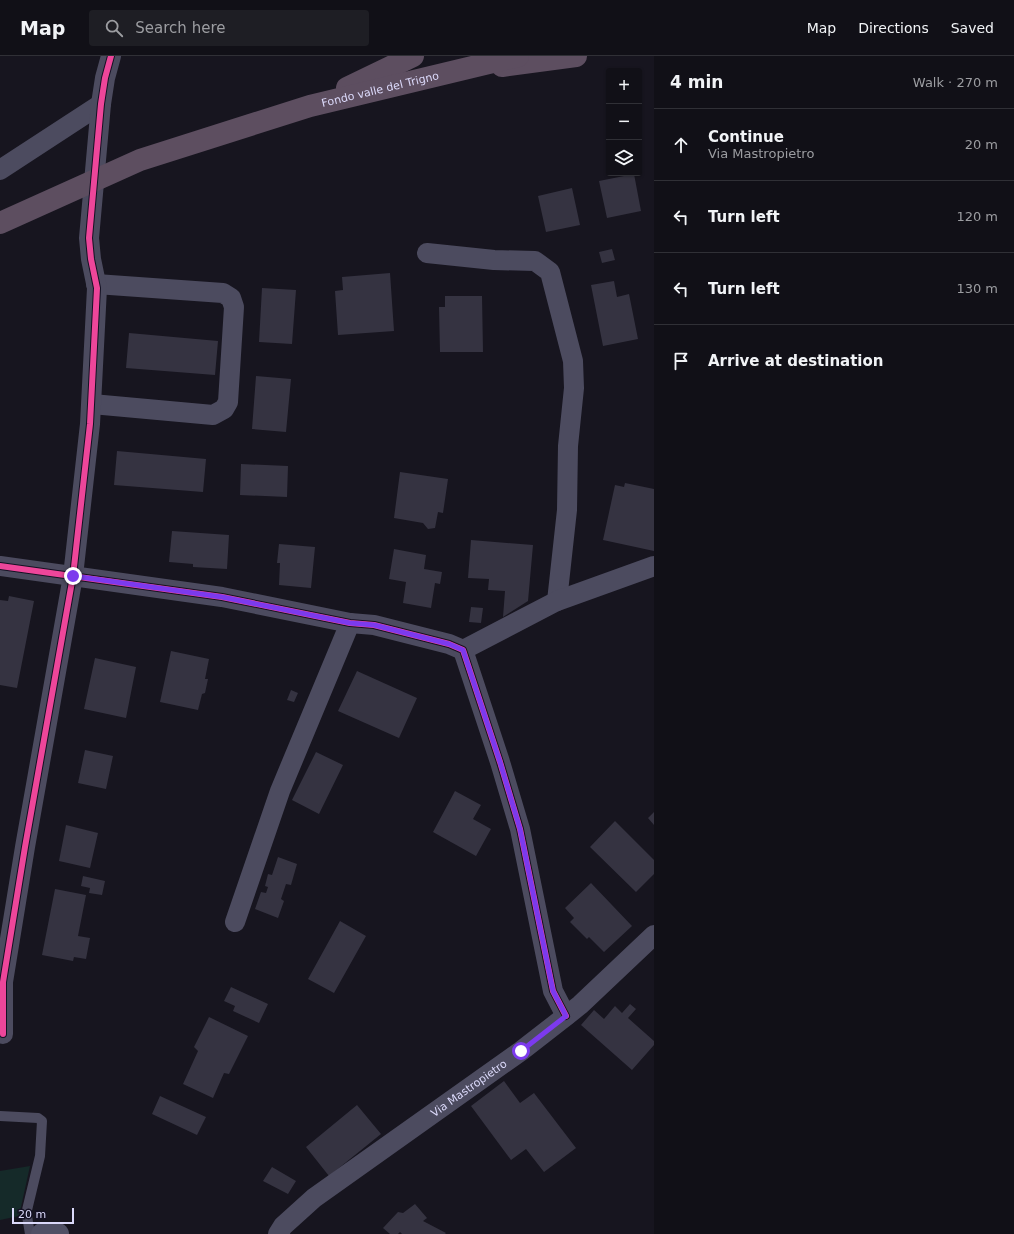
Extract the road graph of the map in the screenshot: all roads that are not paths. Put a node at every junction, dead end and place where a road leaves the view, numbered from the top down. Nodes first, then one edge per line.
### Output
1 (111, 56) edge
2 (413, 56) edge
3 (518, 56) edge
4 (576, 56) edge
5 (450, 73) junction
6 (101, 104) junction
7 (310, 106) junction
8 (0, 170) edge
9 (0, 223) edge
10 (427, 253) dead end
11 (96, 284) junction
12 (92, 404) junction
13 (0, 566) edge
14 (654, 566) edge
15 (73, 576) junction
16 (556, 601) junction
17 (350, 623) junction
18 (463, 650) junction
19 (235, 922) dead end
20 (654, 935) edge
21 (566, 1016) junction
22 (3, 1034) dead end
23 (0, 1116) edge
24 (30, 1234) edge
25 (42, 1234) edge
26 (58, 1234) edge
27 (278, 1234) edge

1 - 6 street
2 - 7 highway
3 - 5 highway
4 - 5 highway
5 - 7 highway, Fondo valle del Trigno
6 - 8 street
6 - 11 street
7 - 9 highway
10 - 16 street
11 - 12 street
11 - 12 street
12 - 15 street
13 - 15 street
14 - 16 street
15 - 17 street
15 - 22 street
16 - 18 street
17 - 18 street
17 - 19 street
18 - 21 street
20 - 21 street, Via Mastropietro
21 - 27 street, Via Mastropietro
23 - 24 lane
25 - 26 street

